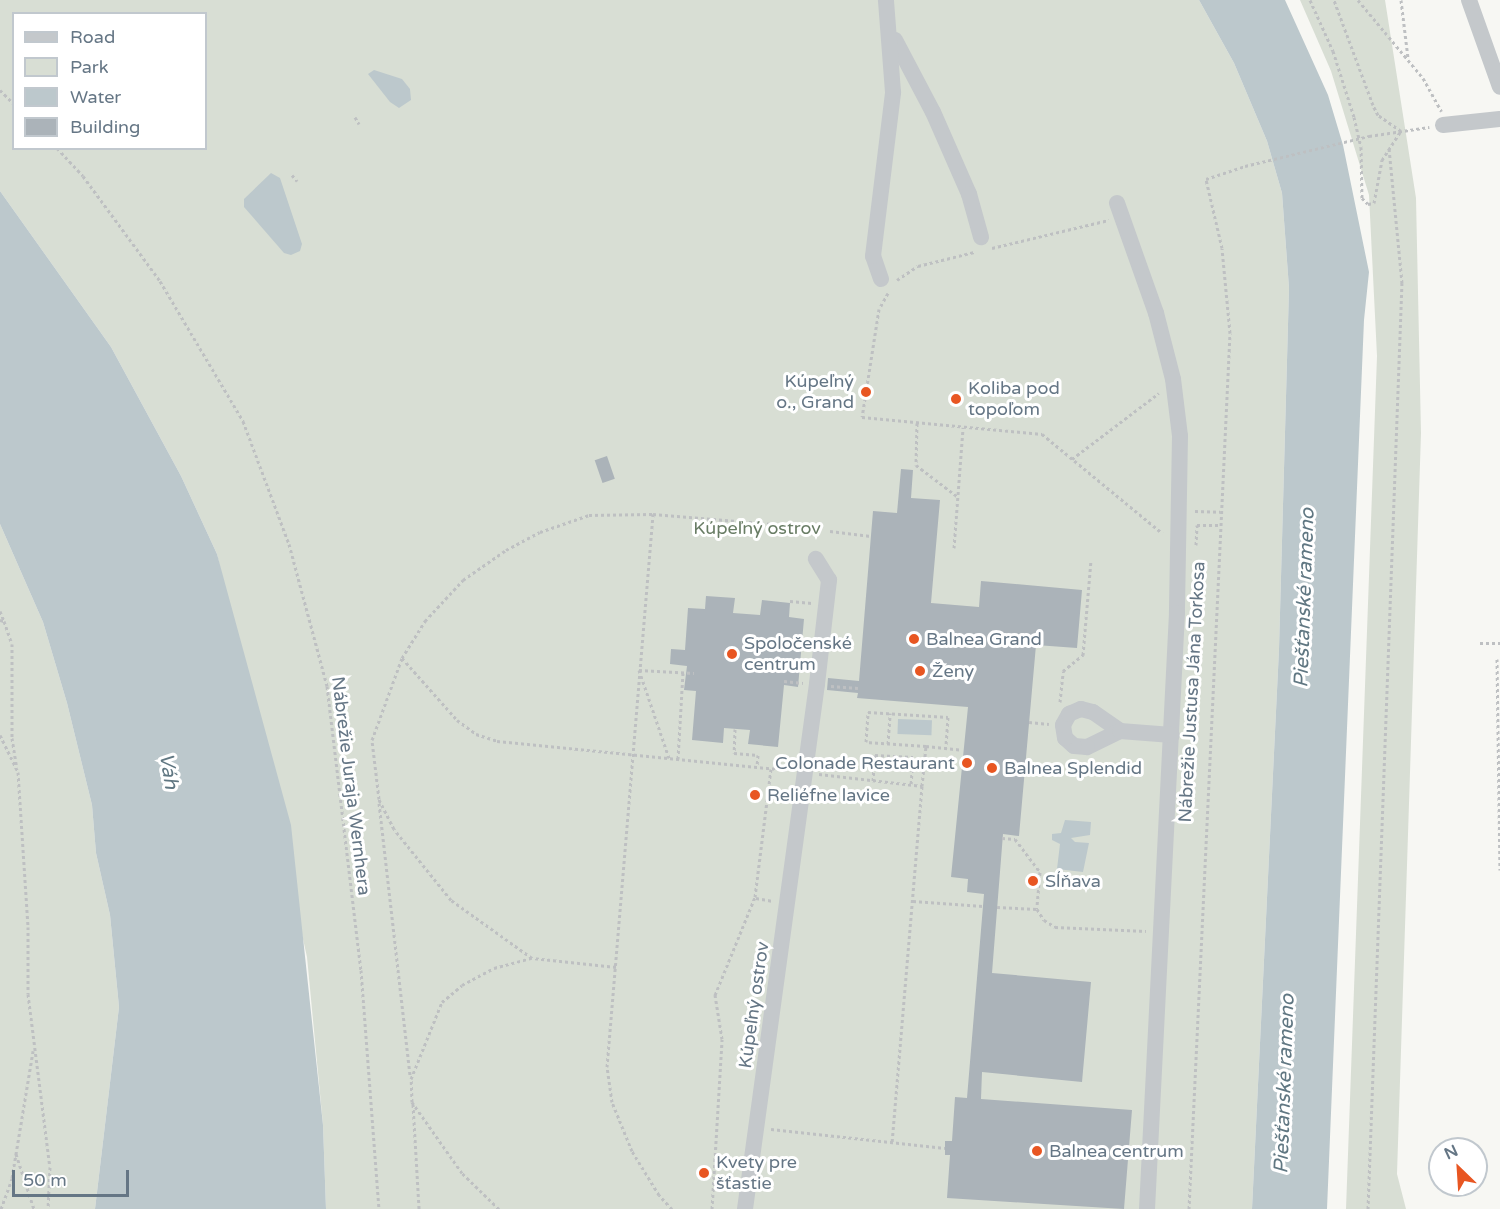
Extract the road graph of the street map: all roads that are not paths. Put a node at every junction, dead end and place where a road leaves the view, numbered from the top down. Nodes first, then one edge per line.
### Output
1 (886, 0) edge
2 (1475, 1) edge
3 (891, 31) junction
4 (1500, 87) edge
5 (1500, 119) edge
6 (1443, 125) road end
7 (1116, 211) road end
8 (981, 246) road end
9 (888, 284) road end
10 (816, 560) dead end
11 (1120, 731) dead end
12 (1172, 735) junction
13 (745, 1209) edge
14 (1147, 1209) edge

1 - 3 street
2 - 4 street
3 - 8 street
3 - 9 street
5 - 6 street
7 - 12 street
10 - 13 street, Kúpeľný ostrov
11 - 12 street
12 - 14 street

